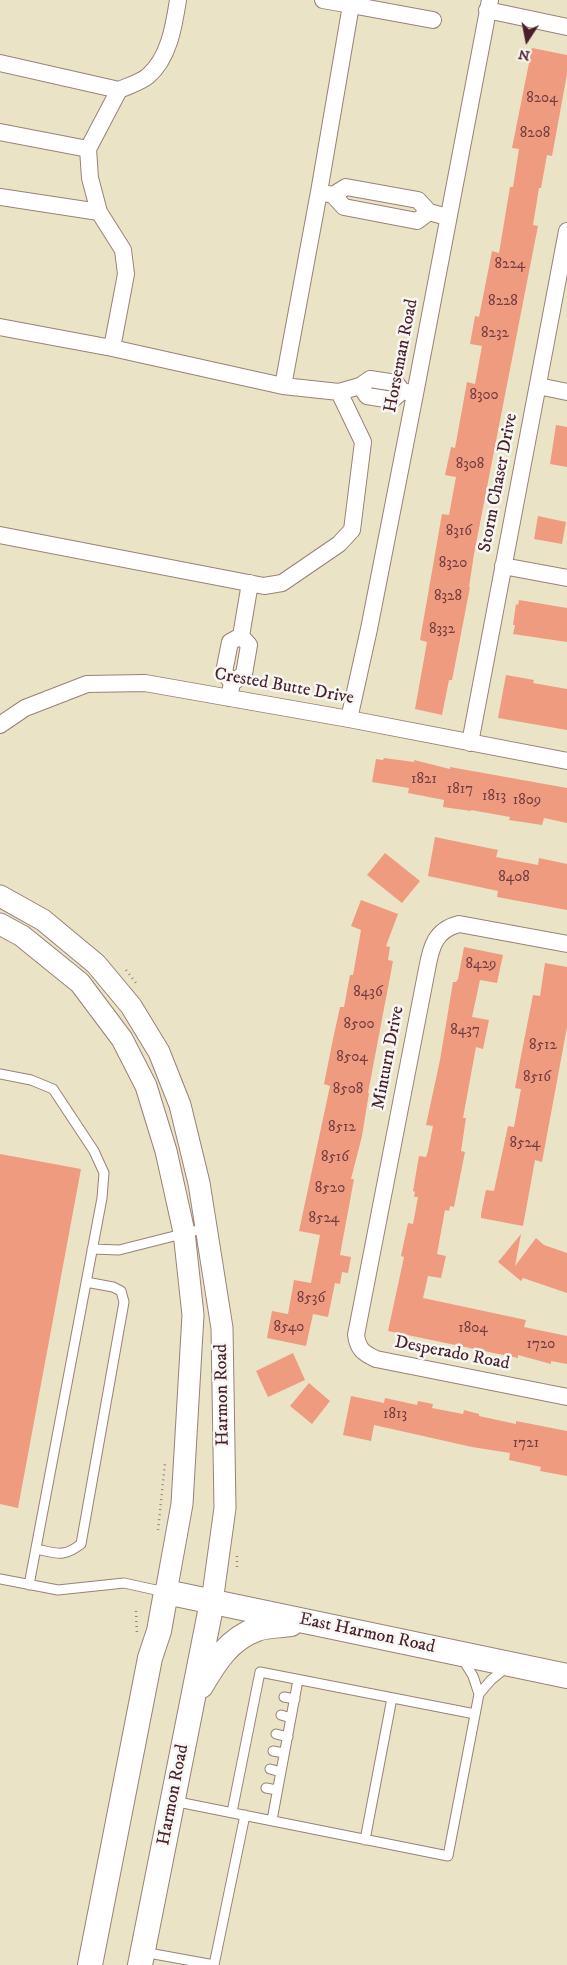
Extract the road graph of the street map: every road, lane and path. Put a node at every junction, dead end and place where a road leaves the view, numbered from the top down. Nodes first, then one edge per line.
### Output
1 (178, 0) edge
2 (323, 0) edge
3 (351, 5) junction
4 (489, 5) edge
5 (433, 20) dead end
6 (567, 27) edge
7 (0, 63) edge
8 (119, 90) junction
9 (0, 132) edge
10 (88, 149) junction
11 (326, 194) junction
12 (0, 197) edge
13 (99, 212) junction
14 (450, 217) junction
15 (567, 231) edge
16 (0, 327) edge
17 (112, 348) junction
18 (283, 386) junction
19 (538, 386) junction
20 (338, 392) junction
21 (567, 392) edge
22 (408, 393) junction
23 (0, 535) edge
24 (503, 566) junction
25 (567, 578) edge
26 (250, 583) junction
27 (230, 691) junction
28 (349, 719) junction
29 (0, 725) edge
30 (470, 744) junction
31 (567, 761) edge
32 (0, 896) edge
33 (0, 924) edge
34 (567, 944) edge
35 (0, 1074) edge
36 (206, 1228) junction
37 (184, 1232) junction
38 (92, 1249) junction
39 (86, 1282) junction
40 (358, 1322) joint
41 (567, 1397) edge
42 (165, 1462) dead end
43 (157, 1536) dead end
44 (36, 1549) junction
45 (0, 1579) edge
46 (29, 1585) junction
47 (166, 1592) junction
48 (212, 1602) junction
49 (306, 1620) junction
50 (460, 1654) junction
51 (511, 1665) junction
52 (567, 1676) edge
53 (298, 1680) junction
54 (257, 1692) junction
55 (266, 1694) dead end
56 (479, 1694) junction
57 (284, 1697) dead end
58 (193, 1698) junction
59 (392, 1698) junction
60 (295, 1699) junction
61 (253, 1710) junction
62 (263, 1712) dead end
63 (475, 1714) junction
64 (280, 1715) dead end
65 (291, 1718) junction
66 (249, 1729) junction
67 (259, 1731) dead end
68 (276, 1734) dead end
69 (288, 1737) junction
70 (246, 1746) junction
71 (256, 1748) dead end
72 (273, 1751) dead end
73 (284, 1753) junction
74 (242, 1764) junction
75 (252, 1766) dead end
76 (270, 1769) dead end
77 (281, 1772) junction
78 (238, 1782) junction
79 (249, 1784) dead end
80 (266, 1788) dead end
81 (277, 1790) junction
82 (173, 1800) junction
83 (232, 1812) junction
84 (245, 1815) junction
85 (272, 1820) junction
86 (365, 1840) junction
87 (142, 1958) edge
88 (90, 1965) edge
89 (214, 1965) edge

1 - 8 street
2 - 3 street
3 - 5 street
3 - 11 street
4 - 6 street
4 - 14 street, Horseman Road
7 - 8 street
8 - 10 street
9 - 10 street
10 - 13 street
11 - 14 street
11 - 18 street
12 - 13 street
13 - 17 street
14 - 22 street, Horseman Road
15 - 19 street, Storm Chaser Drive
16 - 17 street
17 - 18 street
18 - 20 street
19 - 21 street
19 - 24 street, Storm Chaser Drive
20 - 22 street
20 - 26 street
22 - 28 street, Horseman Road
23 - 26 street
24 - 25 street
24 - 30 street, Storm Chaser Drive
26 - 27 street
27 - 28 street, Crested Butte Drive
27 - 29 street, Crested Butte Drive
28 - 30 street, Crested Butte Drive
30 - 31 street, Crested Butte Drive
32 - 36 street, Harmon Road
33 - 37 street, Harmon Road
34 - 40 street, Minturn Drive
35 - 38 lane
36 - 37 lane
36 - 48 street, Harmon Road
37 - 38 lane
37 - 47 street, Harmon Road
38 - 39 lane
39 - 44 lane
39 - 44 lane
40 - 41 street, Desperado Road
42 - 43 path
44 - 46 lane
45 - 46 lane
46 - 47 lane
47 - 48 main road, East Harmon Road
47 - 88 main road, Harmon Road
48 - 49 main road, East Harmon Road
48 - 58 main road, Harmon Road
49 - 50 main road, East Harmon Road
49 - 58 main road
50 - 51 main road, East Harmon Road
50 - 56 lane
51 - 52 main road, East Harmon Road
51 - 56 lane
53 - 54 lane
53 - 59 lane
53 - 60 lane
54 - 55 lane
54 - 61 lane
56 - 63 lane
57 - 60 lane
58 - 82 main road, Harmon Road
59 - 63 lane
59 - 86 lane
60 - 65 lane
61 - 62 lane
61 - 66 lane
63 - 86 lane
64 - 65 lane
65 - 69 lane
66 - 67 lane
66 - 70 lane
68 - 69 lane
69 - 73 lane
70 - 71 lane
70 - 74 lane
72 - 73 lane
73 - 77 lane
74 - 75 lane
74 - 78 lane
76 - 77 lane
77 - 81 lane
78 - 79 lane
78 - 83 lane
80 - 81 lane
81 - 85 lane
82 - 83 lane
82 - 87 main road, Harmon Road
83 - 84 lane
84 - 85 lane
84 - 89 lane
85 - 86 lane
87 - 89 lane

